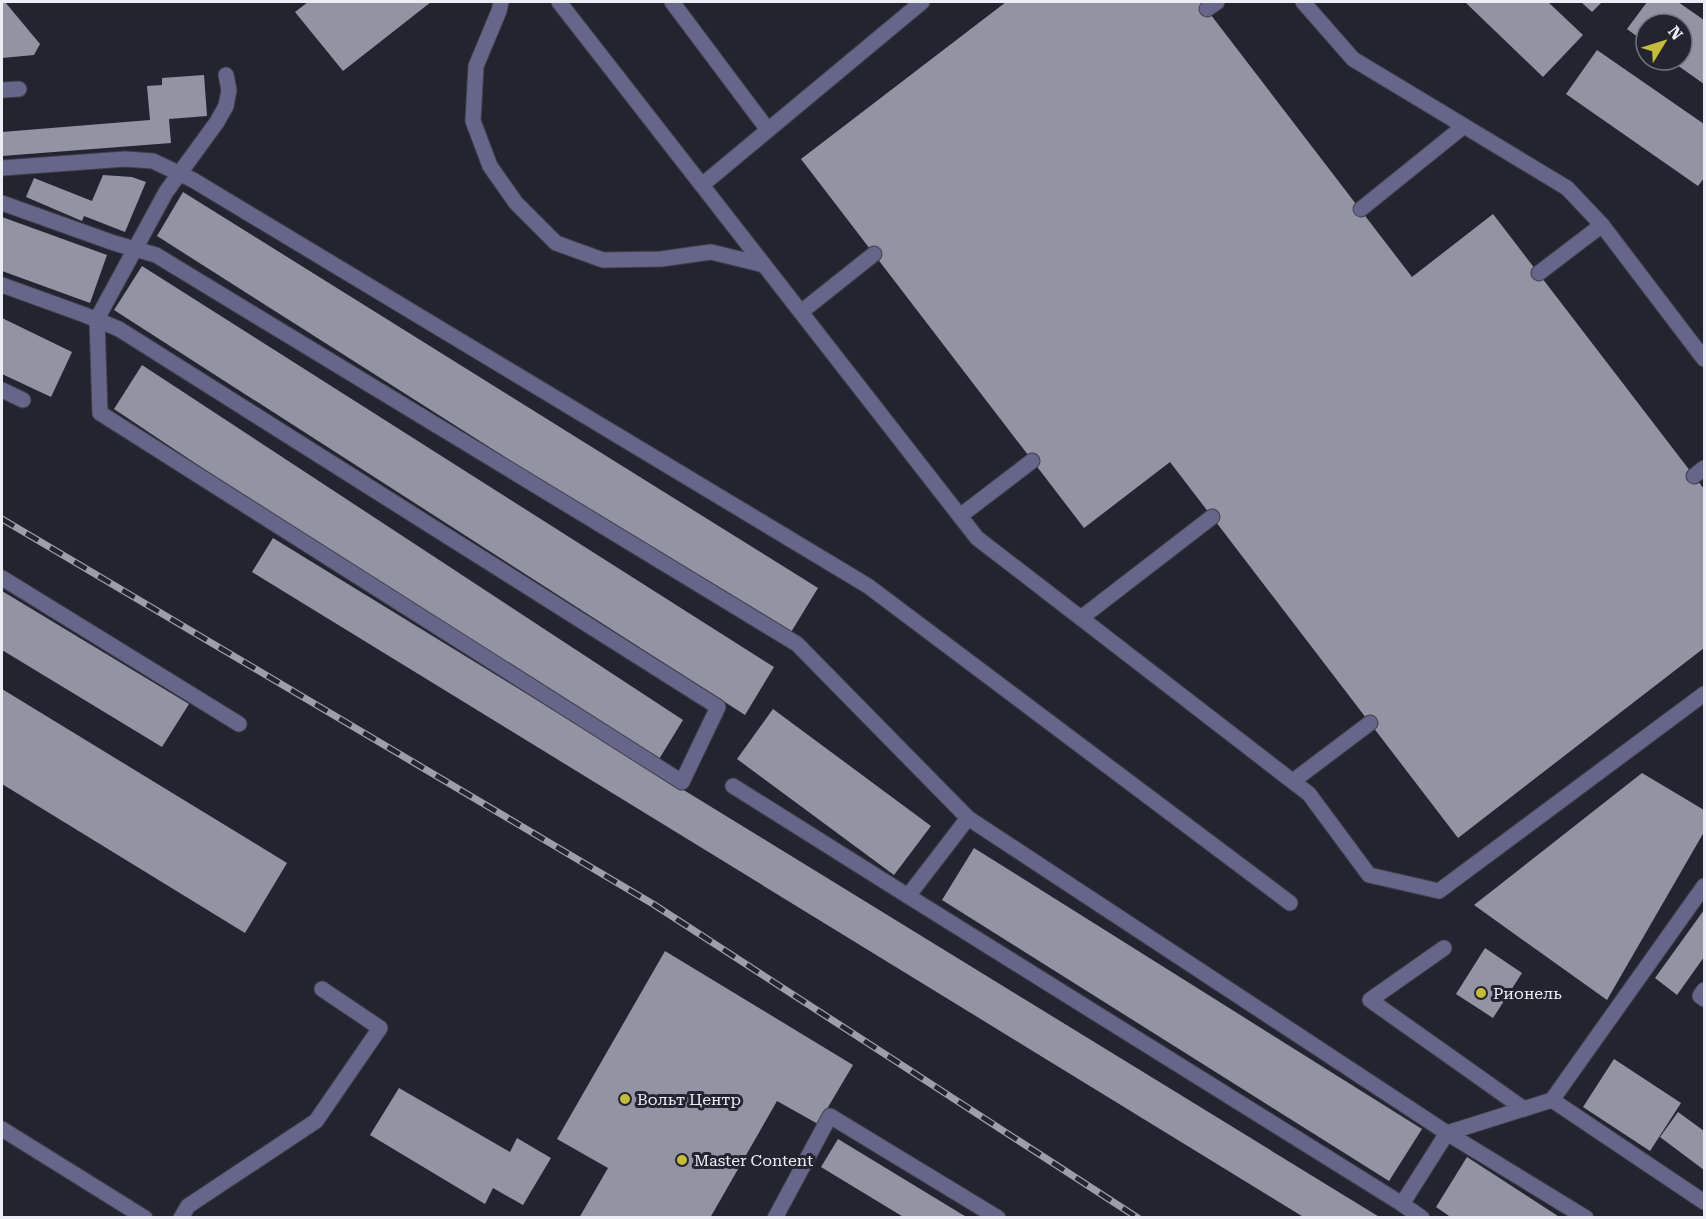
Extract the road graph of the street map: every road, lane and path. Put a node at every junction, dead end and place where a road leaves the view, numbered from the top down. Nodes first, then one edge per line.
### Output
1 (501, 2) edge
2 (559, 2) edge
3 (672, 2) edge
4 (922, 2) edge
5 (1303, 2) edge
6 (226, 75) dead end
7 (20, 89) dead end
8 (2, 90) edge
9 (1464, 126) junction
10 (768, 130) junction
11 (2, 168) edge
12 (179, 173) junction
13 (702, 185) junction
14 (2, 203) edge
15 (1361, 209) dead end
16 (1602, 225) junction
17 (136, 248) junction
18 (874, 254) dead end
19 (764, 265) junction
20 (1539, 273) dead end
21 (2, 285) edge
22 (801, 312) junction
23 (97, 319) junction
24 (1704, 359) edge
25 (2, 390) edge
26 (23, 400) dead end
27 (1032, 462) dead end
28 (960, 516) junction
29 (1212, 518) dead end
30 (2, 578) edge
31 (1081, 618) junction
32 (1704, 694) edge
33 (1370, 723) dead end
34 (239, 724) dead end
35 (1293, 781) junction
36 (733, 786) dead end
37 (968, 818) junction
38 (1704, 886) edge
39 (908, 896) junction
40 (1290, 903) dead end
41 (1444, 948) dead end
42 (322, 989) dead end
43 (1704, 990) edge
44 (1704, 999) edge
45 (1552, 1100) junction
46 (1524, 1108) junction
47 (2, 1129) edge
48 (1447, 1133) junction
49 (1704, 1202) edge
50 (1402, 1204) junction
51 (145, 1218) edge
52 (181, 1218) edge
53 (775, 1218) edge
54 (998, 1218) edge
55 (1422, 1218) edge
56 (1586, 1218) edge

1 - 19 lane
2 - 13 lane
3 - 10 lane
4 - 10 lane
5 - 9 lane
6 - 12 lane
7 - 8 lane
9 - 15 lane
9 - 16 lane
10 - 13 lane
11 - 12 lane
12 - 17 lane
12 - 40 lane
13 - 19 lane
14 - 17 lane
16 - 20 lane
16 - 24 lane
17 - 23 lane
17 - 37 lane
18 - 22 lane
19 - 22 lane
21 - 23 lane
22 - 28 lane
23 - 23 lane
25 - 26 lane
27 - 28 lane
28 - 31 lane
29 - 31 lane
30 - 34 lane
31 - 35 lane
32 - 35 lane
33 - 35 lane
36 - 39 lane
37 - 39 lane
37 - 48 lane
38 - 45 lane
39 - 50 lane
41 - 46 lane
42 - 52 lane
43 - 44 lane
45 - 46 lane
45 - 49 lane
46 - 48 lane
47 - 51 lane
48 - 50 lane
48 - 56 lane
50 - 55 lane
53 - 54 lane

